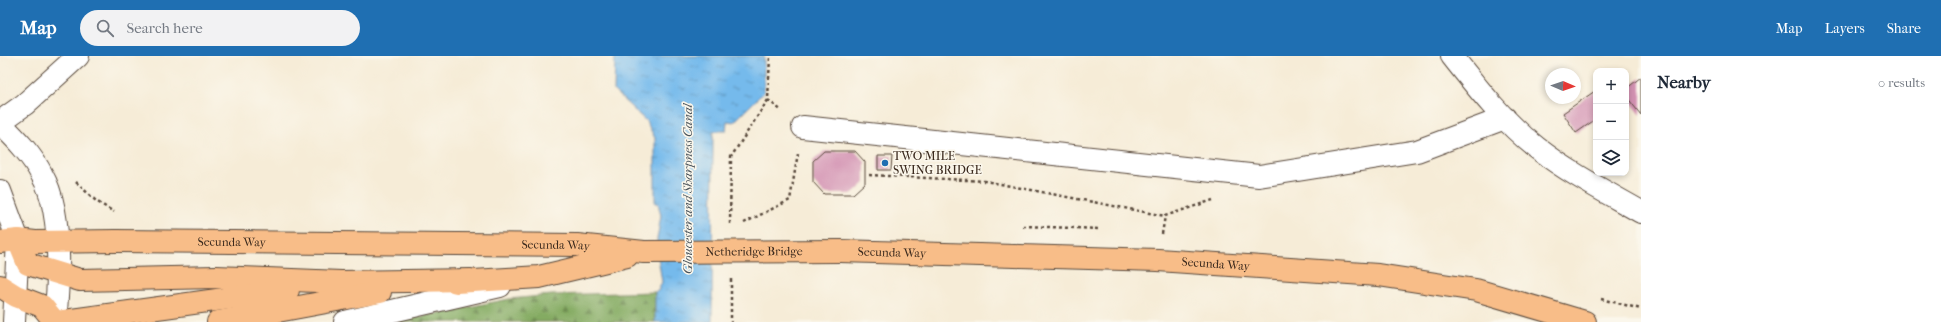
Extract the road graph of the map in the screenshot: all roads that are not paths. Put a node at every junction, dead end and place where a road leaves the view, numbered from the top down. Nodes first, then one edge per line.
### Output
1 (78, 56) edge
2 (1452, 56) edge
3 (1505, 118) junction
4 (0, 123) edge
5 (802, 127) road end
6 (0, 192) edge
7 (1641, 212) edge
8 (17, 241) edge
9 (56, 241) junction
10 (840, 251) joint
11 (644, 252) junction
12 (58, 275) junction
13 (538, 277) junction
14 (471, 280) junction
15 (341, 282) junction
16 (8, 291) edge
17 (14, 322) edge
18 (56, 322) edge
19 (218, 322) edge
20 (345, 322) edge
21 (1585, 322) edge

1 - 4 street
2 - 3 street
3 - 5 street
3 - 7 street
4 - 9 street
6 - 8 street
8 - 9 main road, Secunda Way
8 - 12 main road
8 - 16 street
9 - 11 main road, Secunda Way
9 - 12 street
10 - 11 main road, Netheridge Bridge, bridge
10 - 21 main road, Secunda Way
11 - 13 main road, Secunda Way
12 - 15 main road
12 - 18 street
13 - 14 main road, Secunda Way
13 - 20 street
14 - 15 main road
14 - 19 main road, Secunda Way
15 - 18 main road
16 - 17 street
16 - 18 main road

